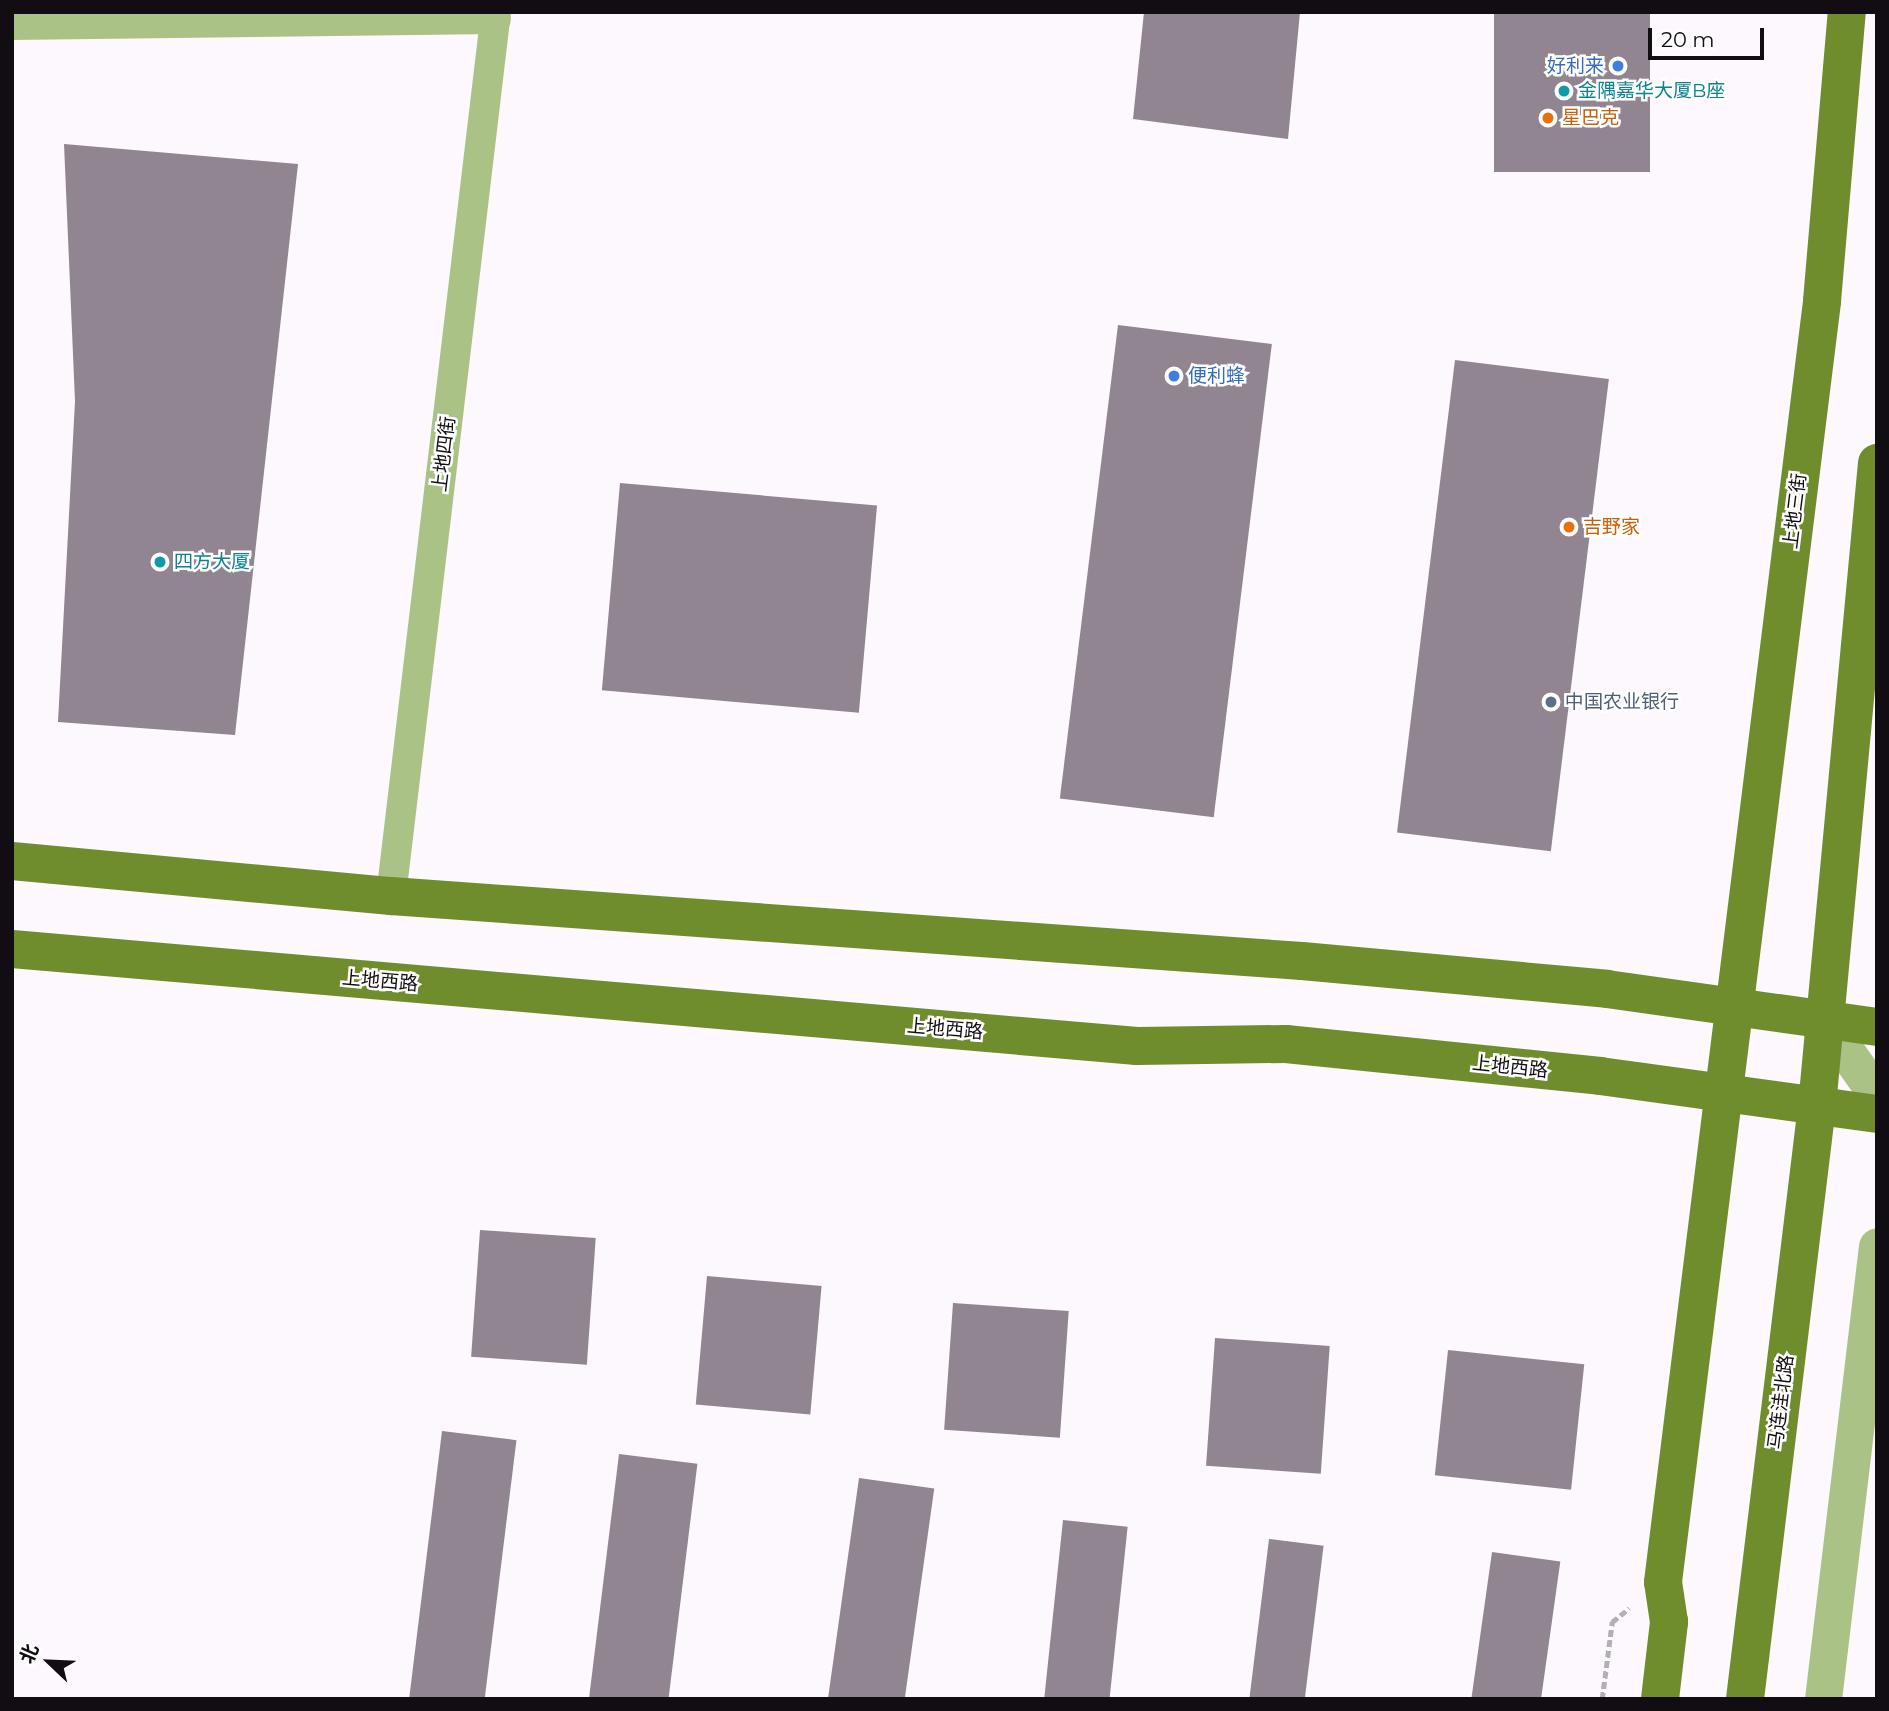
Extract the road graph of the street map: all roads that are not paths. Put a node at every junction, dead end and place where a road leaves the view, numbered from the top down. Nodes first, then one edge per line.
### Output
1 (1847, 12) edge
2 (496, 16) edge
3 (12, 25) edge
4 (1877, 463) edge
5 (12, 861) edge
6 (391, 896) junction
7 (12, 949) edge
8 (1732, 1008) junction
9 (1824, 1020) junction
10 (1877, 1027) edge
11 (1722, 1092) junction
12 (1877, 1095) edge
13 (1817, 1106) junction
14 (1877, 1114) edge
15 (1877, 1246) edge
16 (1660, 1699) edge
17 (1745, 1699) edge
18 (1823, 1699) edge

1 - 8 main road, 上地三街
2 - 3 street
2 - 6 street, 上地四街
4 - 9 main road
5 - 6 main road
6 - 8 main road
7 - 11 main road, 上地西路
8 - 9 main road
8 - 11 main road, 上地三街
9 - 10 main road
9 - 12 street
9 - 13 main road, 马连洼北路
11 - 13 main road, 上地西路
11 - 16 main road
13 - 14 main road, 上地西路
13 - 17 main road, 马连洼北路
15 - 18 street

